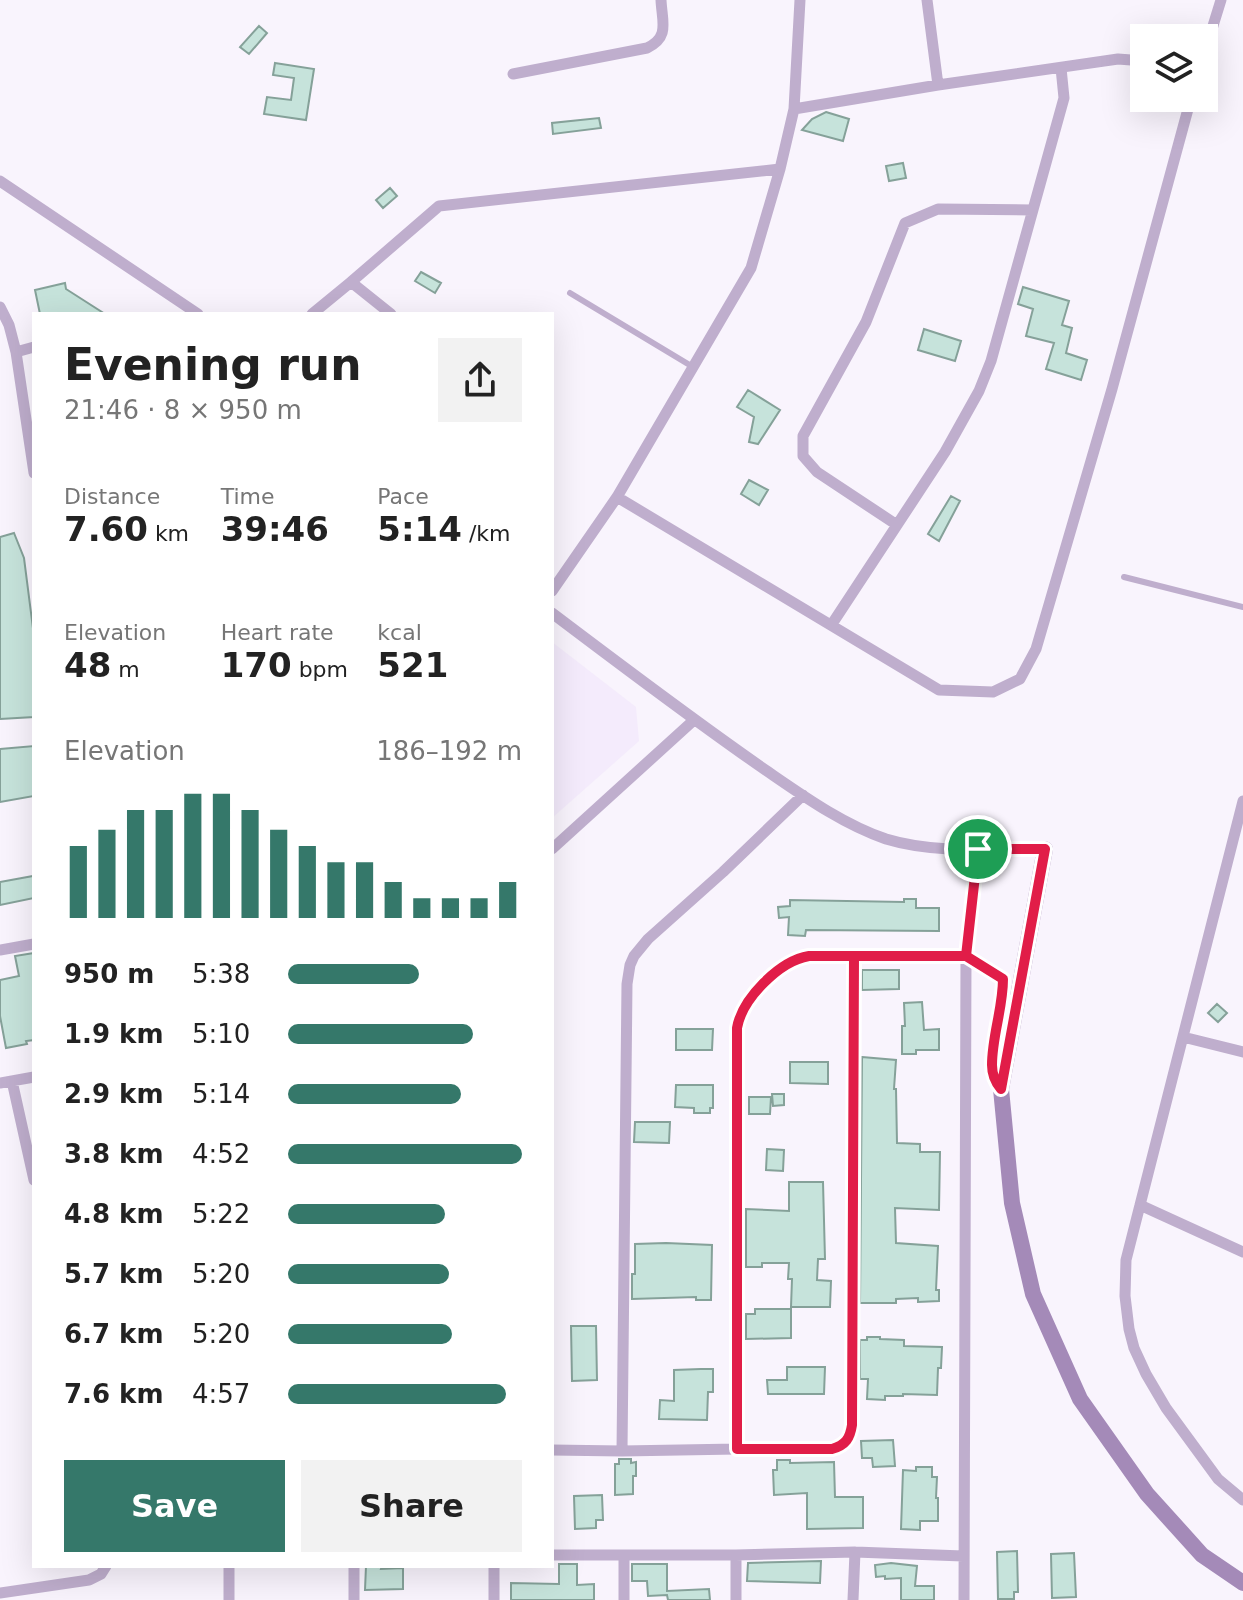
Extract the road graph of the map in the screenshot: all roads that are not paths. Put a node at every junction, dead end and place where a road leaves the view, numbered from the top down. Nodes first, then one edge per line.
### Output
1 (661, 0) edge
2 (800, 0) edge
3 (927, 0) edge
4 (1221, 0) edge
5 (1214, 24) edge
6 (1130, 60) edge
7 (1061, 68) junction
8 (513, 74) dead end
9 (938, 85) junction
10 (794, 109) junction
11 (1187, 112) edge
12 (780, 169) junction
13 (0, 181) edge
14 (1032, 210) junction
15 (351, 282) junction
16 (570, 293) dead end
17 (0, 307) edge
18 (195, 312) edge
19 (314, 312) edge
20 (388, 312) edge
21 (32, 348) edge
22 (16, 352) junction
23 (693, 367) junction
24 (32, 460) edge
25 (617, 497) junction
26 (897, 525) junction
27 (1124, 577) dead end
28 (554, 588) edge
29 (1243, 607) edge
30 (554, 615) edge
31 (832, 624) junction
32 (694, 720) junction
33 (803, 795) junction
34 (1242, 806) edge
35 (554, 847) edge
36 (978, 849) junction
37 (1045, 849) joint
38 (32, 944) edge
39 (0, 950) edge
40 (854, 956) junction
41 (966, 956) junction
42 (1183, 1037) junction
43 (1243, 1052) edge
44 (32, 1077) edge
45 (6, 1082) edge
46 (1001, 1089) junction
47 (32, 1173) edge
48 (1140, 1205) junction
49 (1243, 1252) edge
50 (737, 1449) junction
51 (554, 1450) edge
52 (622, 1451) junction
53 (1243, 1500) edge
54 (855, 1552) junction
55 (554, 1555) edge
56 (736, 1555) junction
57 (624, 1556) junction
58 (963, 1556) junction
59 (105, 1568) edge
60 (229, 1568) edge
61 (354, 1568) edge
62 (494, 1568) edge
63 (1243, 1583) edge
64 (0, 1593) edge
65 (229, 1600) edge
66 (354, 1600) edge
67 (494, 1600) edge
68 (624, 1600) edge
69 (736, 1600) edge
70 (853, 1600) edge
71 (964, 1600) edge

1 - 8 street
2 - 10 street
3 - 9 street
4 - 5 street
6 - 7 street
7 - 9 street
7 - 14 street
9 - 10 street
10 - 12 street
11 - 31 street
12 - 15 street
12 - 23 street
13 - 18 street
14 - 26 street
14 - 26 street
15 - 19 street
15 - 20 street
16 - 23 lane
17 - 22 street
21 - 22 street
22 - 24 street
23 - 25 street
25 - 28 street
25 - 31 street
26 - 31 street
27 - 29 lane
30 - 32 street
32 - 33 street
32 - 35 street
33 - 36 street
33 - 52 street
34 - 42 street
36 - 37 street
36 - 41 street
37 - 46 street
38 - 39 street
40 - 41 street
40 - 50 street
40 - 50 street
41 - 46 street
41 - 58 street
42 - 43 street
42 - 48 street
44 - 45 street
45 - 47 street
46 - 63 street
48 - 49 street
48 - 53 street
50 - 52 street
51 - 52 street
54 - 56 street
54 - 58 street
54 - 70 street
55 - 57 street
56 - 57 street
56 - 69 street
57 - 68 street
58 - 71 street
59 - 64 street
60 - 65 street
61 - 66 street
62 - 67 street

